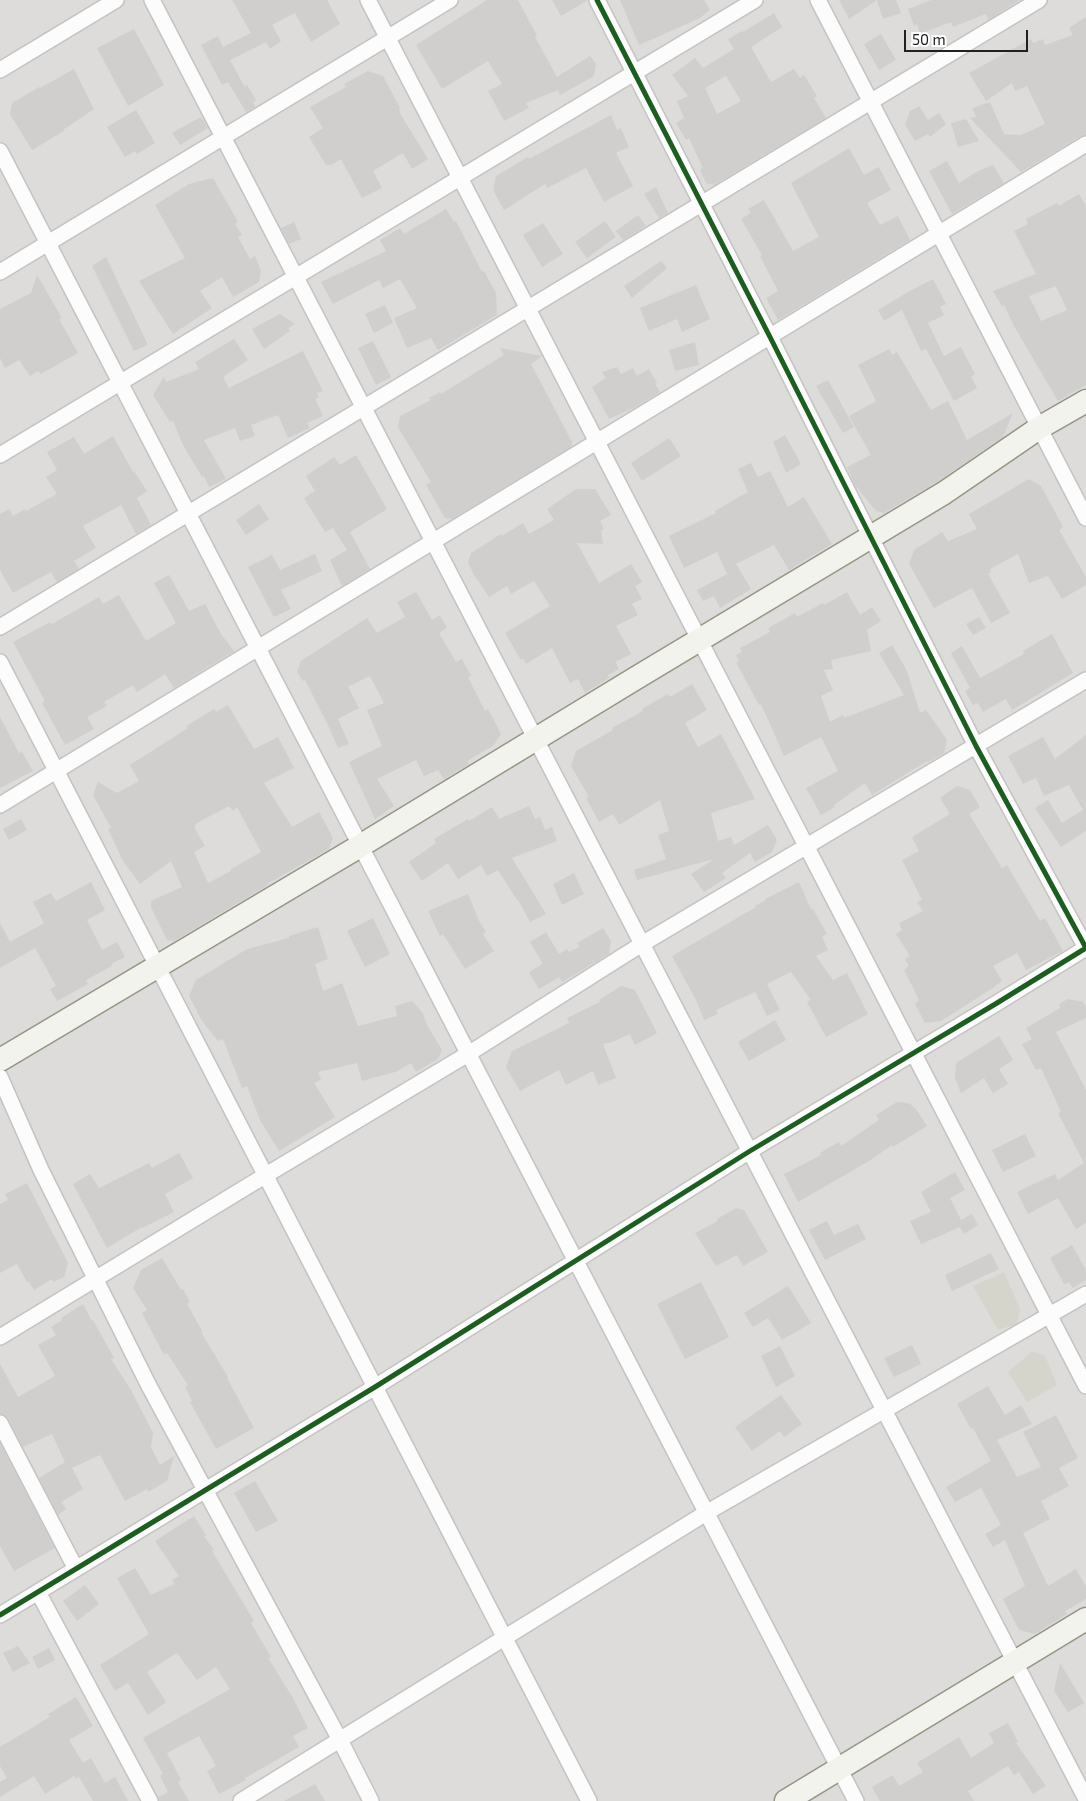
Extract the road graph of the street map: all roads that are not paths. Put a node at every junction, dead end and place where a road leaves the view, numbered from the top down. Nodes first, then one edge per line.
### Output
1 (116, 0) edge
2 (152, 0) edge
3 (368, 0) edge
4 (450, 0) edge
5 (596, 0) edge
6 (755, 0) edge
7 (818, 0) edge
8 (1039, 0) edge
9 (387, 38) junction
10 (0, 70) edge
11 (634, 73) junction
12 (870, 102) junction
13 (223, 137) junction
14 (1086, 144) edge
15 (0, 151) edge
16 (460, 178) junction
17 (701, 204) junction
18 (939, 234) junction
19 (48, 243) junction
20 (0, 272) edge
21 (296, 276) junction
22 (527, 309) junction
23 (770, 337) junction
24 (120, 382) junction
25 (1086, 401) edge
26 (363, 408) junction
27 (1039, 428) junction
28 (596, 442) junction
29 (0, 455) edge
30 (188, 514) junction
31 (1086, 518) edge
32 (870, 537) junction
33 (433, 542) junction
34 (0, 627) edge
35 (699, 640) junction
36 (257, 648) junction
37 (0, 662) edge
38 (1086, 680) edge
39 (536, 739) junction
40 (976, 746) junction
41 (56, 771) junction
42 (0, 805) edge
43 (806, 845) junction
44 (360, 846) junction
45 (642, 944) junction
46 (158, 967) junction
47 (468, 1054) junction
48 (913, 1054) junction
49 (0, 1060) edge
50 (0, 1077) edge
51 (750, 1151) junction
52 (266, 1175) junction
53 (576, 1261) junction
54 (96, 1279) junction
55 (1086, 1294) edge
56 (1049, 1315) junction
57 (0, 1337) edge
58 (1086, 1386) edge
59 (375, 1387) junction
60 (884, 1410) junction
61 (0, 1423) edge
62 (205, 1491) junction
63 (706, 1513) junction
64 (76, 1569) junction
65 (38, 1592) junction
66 (0, 1615) edge
67 (1086, 1620) edge
68 (505, 1637) junction
69 (1015, 1663) junction
70 (340, 1740) junction
71 (839, 1769) junction
72 (1086, 1799) edge
73 (150, 1801) edge
74 (241, 1801) edge
75 (370, 1801) edge
76 (590, 1801) edge
77 (786, 1801) edge
78 (856, 1801) edge

1 - 10 street
2 - 13 street
3 - 9 street
4 - 9 street
5 - 11 street
6 - 11 street
7 - 12 street
8 - 12 street
9 - 13 street
9 - 16 street
11 - 16 street
11 - 17 street
12 - 17 street
12 - 18 street
13 - 19 street
13 - 21 street
14 - 18 street
15 - 19 street
16 - 21 street
16 - 22 street
17 - 22 street
17 - 23 street
18 - 23 street
18 - 27 street
19 - 20 street
19 - 24 street
21 - 24 street
21 - 26 street
22 - 26 street
22 - 28 street
23 - 28 street
23 - 32 street
24 - 29 street
24 - 30 street
25 - 27 street
26 - 30 street
26 - 33 street
27 - 31 street
27 - 32 street
28 - 33 street
28 - 35 street
30 - 34 street
30 - 36 street
32 - 35 street
32 - 40 street
33 - 36 street
33 - 39 street
35 - 39 street
35 - 43 street
36 - 41 street
36 - 44 street
37 - 41 street
38 - 40 street
39 - 44 street
39 - 45 street
40 - 43 street
40 - 48 street
41 - 42 street
41 - 46 street
43 - 45 street
43 - 48 street
44 - 46 street
44 - 47 street
45 - 47 street
45 - 51 street
46 - 49 street
46 - 52 street
47 - 52 street
47 - 53 street
48 - 51 street
48 - 56 street
50 - 54 street
51 - 53 street
51 - 60 street
52 - 54 street
52 - 59 street
53 - 59 street
53 - 63 street
54 - 57 street
54 - 62 street
55 - 56 street
56 - 58 street
56 - 60 street
59 - 62 street
59 - 68 street
60 - 63 street
60 - 69 street
61 - 64 street
62 - 64 street
62 - 70 street
63 - 68 street
63 - 71 street
64 - 65 street
65 - 66 street
65 - 73 street
67 - 69 street
68 - 70 street
68 - 76 street
69 - 71 street
69 - 72 street
70 - 74 street
70 - 75 street
71 - 77 street
71 - 78 street

